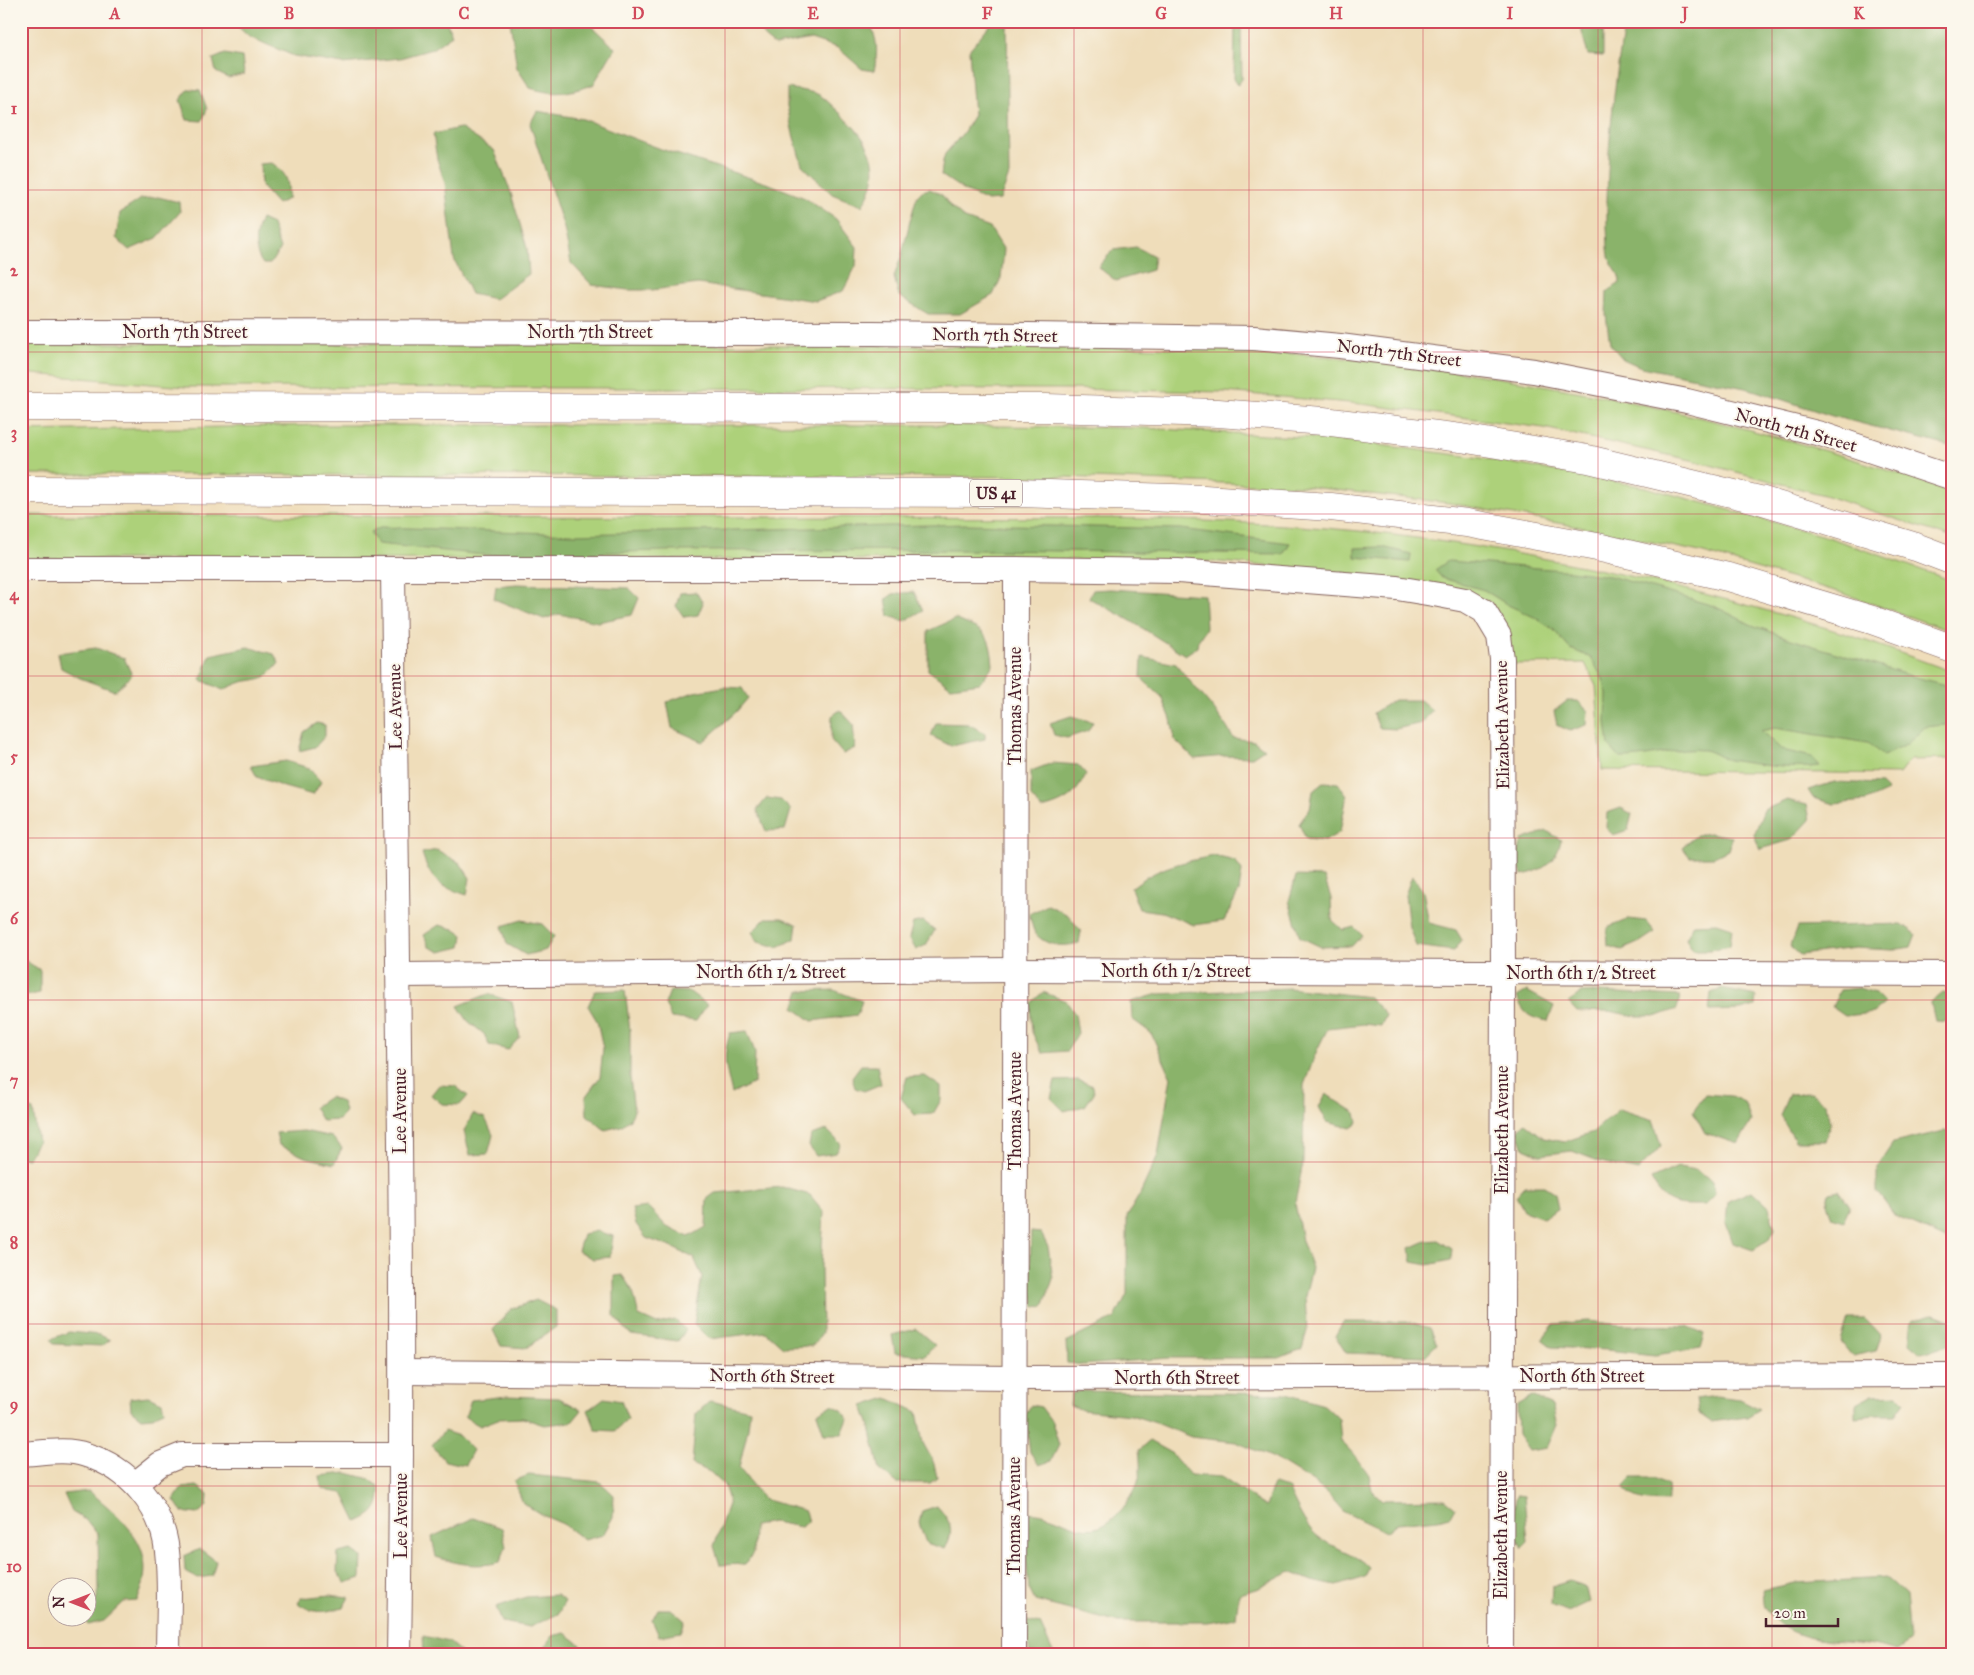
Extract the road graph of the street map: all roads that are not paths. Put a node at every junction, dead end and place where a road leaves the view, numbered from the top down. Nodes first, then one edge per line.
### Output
1 (21, 332) edge
2 (21, 407) edge
3 (1953, 478) edge
4 (21, 490) edge
5 (1953, 561) edge
6 (21, 569) edge
7 (393, 569) junction
8 (1016, 569) junction
9 (1953, 649) edge
10 (1014, 970) junction
11 (1503, 973) junction
12 (1953, 974) edge
13 (400, 975) junction
14 (402, 1372) junction
15 (1953, 1375) edge
16 (1502, 1376) junction
17 (1015, 1378) junction
18 (21, 1454) edge
19 (401, 1455) junction
20 (135, 1484) junction
21 (168, 1654) edge
22 (399, 1654) edge
23 (1014, 1654) edge
24 (1501, 1654) edge

1 - 3 street, North 7th Street
2 - 5 main road
4 - 9 main road, US 41
6 - 7 street
7 - 8 street
7 - 13 street, Lee Avenue
8 - 10 street, Thomas Avenue
8 - 11 street, Elizabeth Avenue
10 - 11 street, North 6th 1/2 Street
10 - 13 street, North 6th 1/2 Street
10 - 17 street, Thomas Avenue
11 - 12 street, North 6th 1/2 Street
11 - 16 street, Elizabeth Avenue
13 - 14 street, Lee Avenue
14 - 17 street, North 6th Street
14 - 19 street, Lee Avenue
15 - 16 street, North 6th Street
16 - 17 street, North 6th Street
16 - 24 street, Elizabeth Avenue
17 - 23 street, Thomas Avenue
18 - 20 street
19 - 20 street
19 - 22 street, Lee Avenue
20 - 21 street

